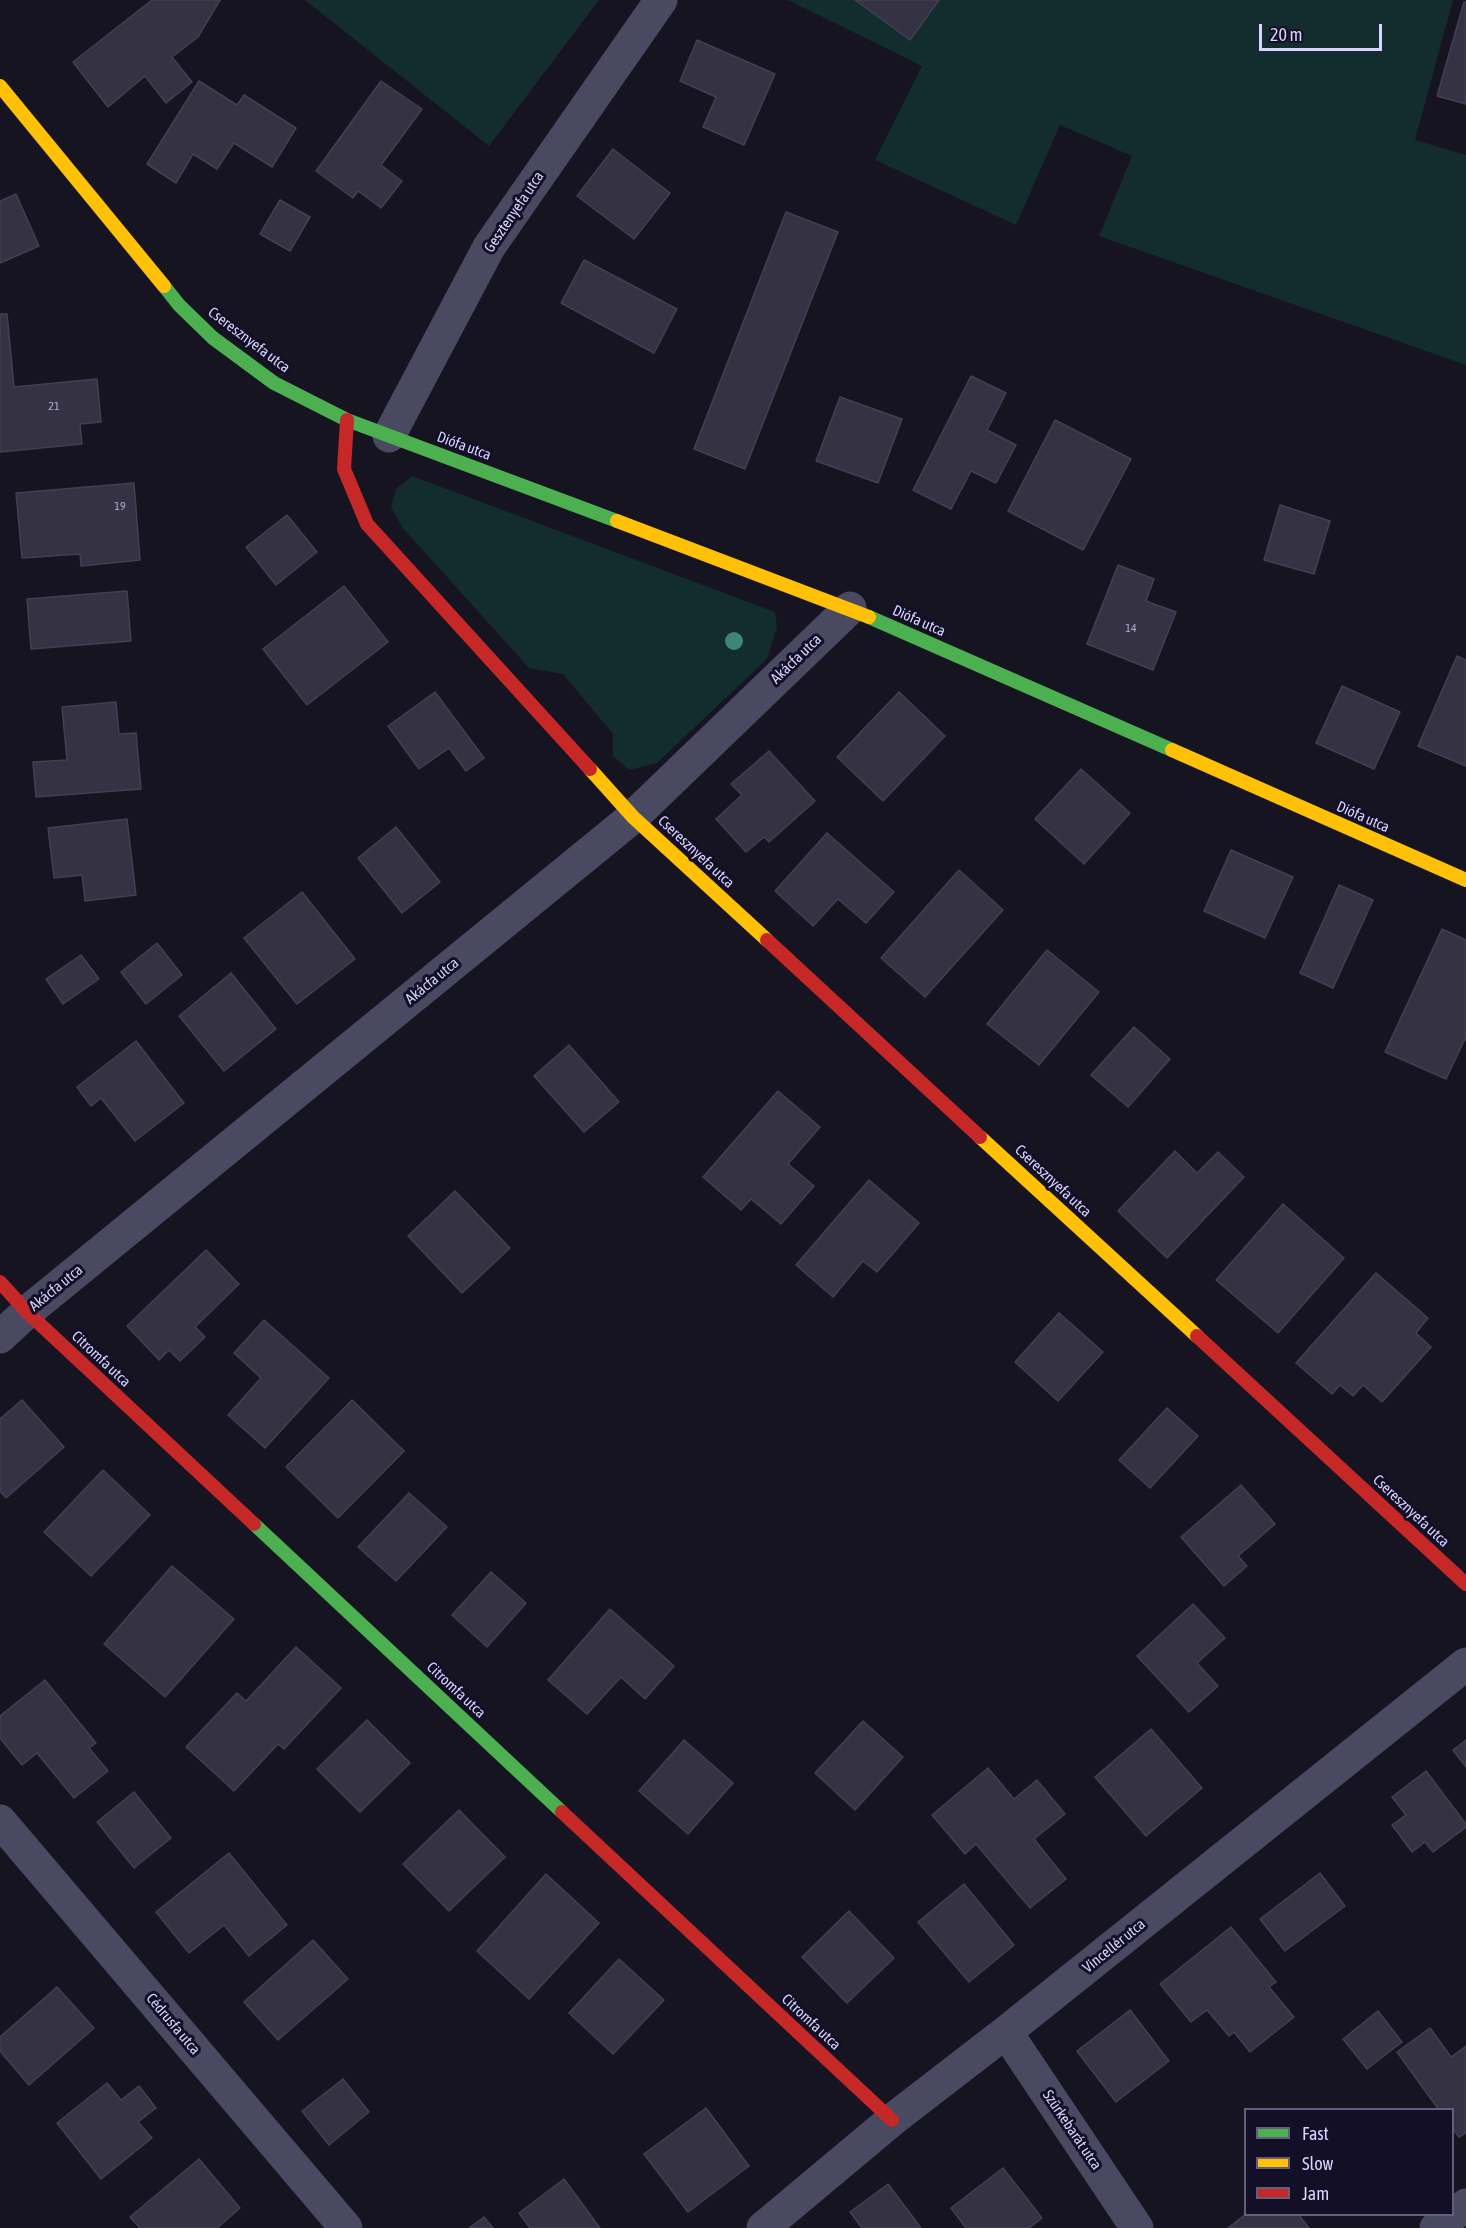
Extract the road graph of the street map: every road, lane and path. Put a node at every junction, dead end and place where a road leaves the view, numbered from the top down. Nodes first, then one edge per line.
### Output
1 (661, 0) edge
2 (0, 86) edge
3 (347, 420) junction
4 (389, 436) junction
5 (850, 608) junction
6 (633, 817) junction
7 (1466, 880) edge
8 (0, 1282) edge
9 (27, 1312) junction
10 (0, 1337) edge
11 (1466, 1584) edge
12 (1466, 1664) edge
13 (0, 1821) edge
14 (1006, 2032) junction
15 (892, 2120) junction
16 (1466, 2205) edge
17 (1454, 2214) edge
18 (1452, 2216) edge
19 (346, 2228) edge
20 (763, 2228) edge
21 (1137, 2228) edge
22 (1436, 2228) edge

1 - 4 street, Gesztenyefa utca
2 - 3 street, Cseresznyefa utca
3 - 4 street, Diófa utca
3 - 6 street, Cseresznyefa utca
4 - 5 street, Diófa utca
5 - 6 street, Akácfa utca
5 - 7 street, Diófa utca
6 - 9 street, Akácfa utca
6 - 11 street, Cseresznyefa utca
8 - 9 street, Citromfa utca
9 - 10 street, Akácfa utca
9 - 15 street, Citromfa utca
12 - 14 street, Vincellér utca
13 - 19 street, Cédrusfa utca
14 - 15 street, Vincellér utca
14 - 21 street, Szürkebarát utca
15 - 20 street, Vincellér utca
16 - 17 street
18 - 22 street

